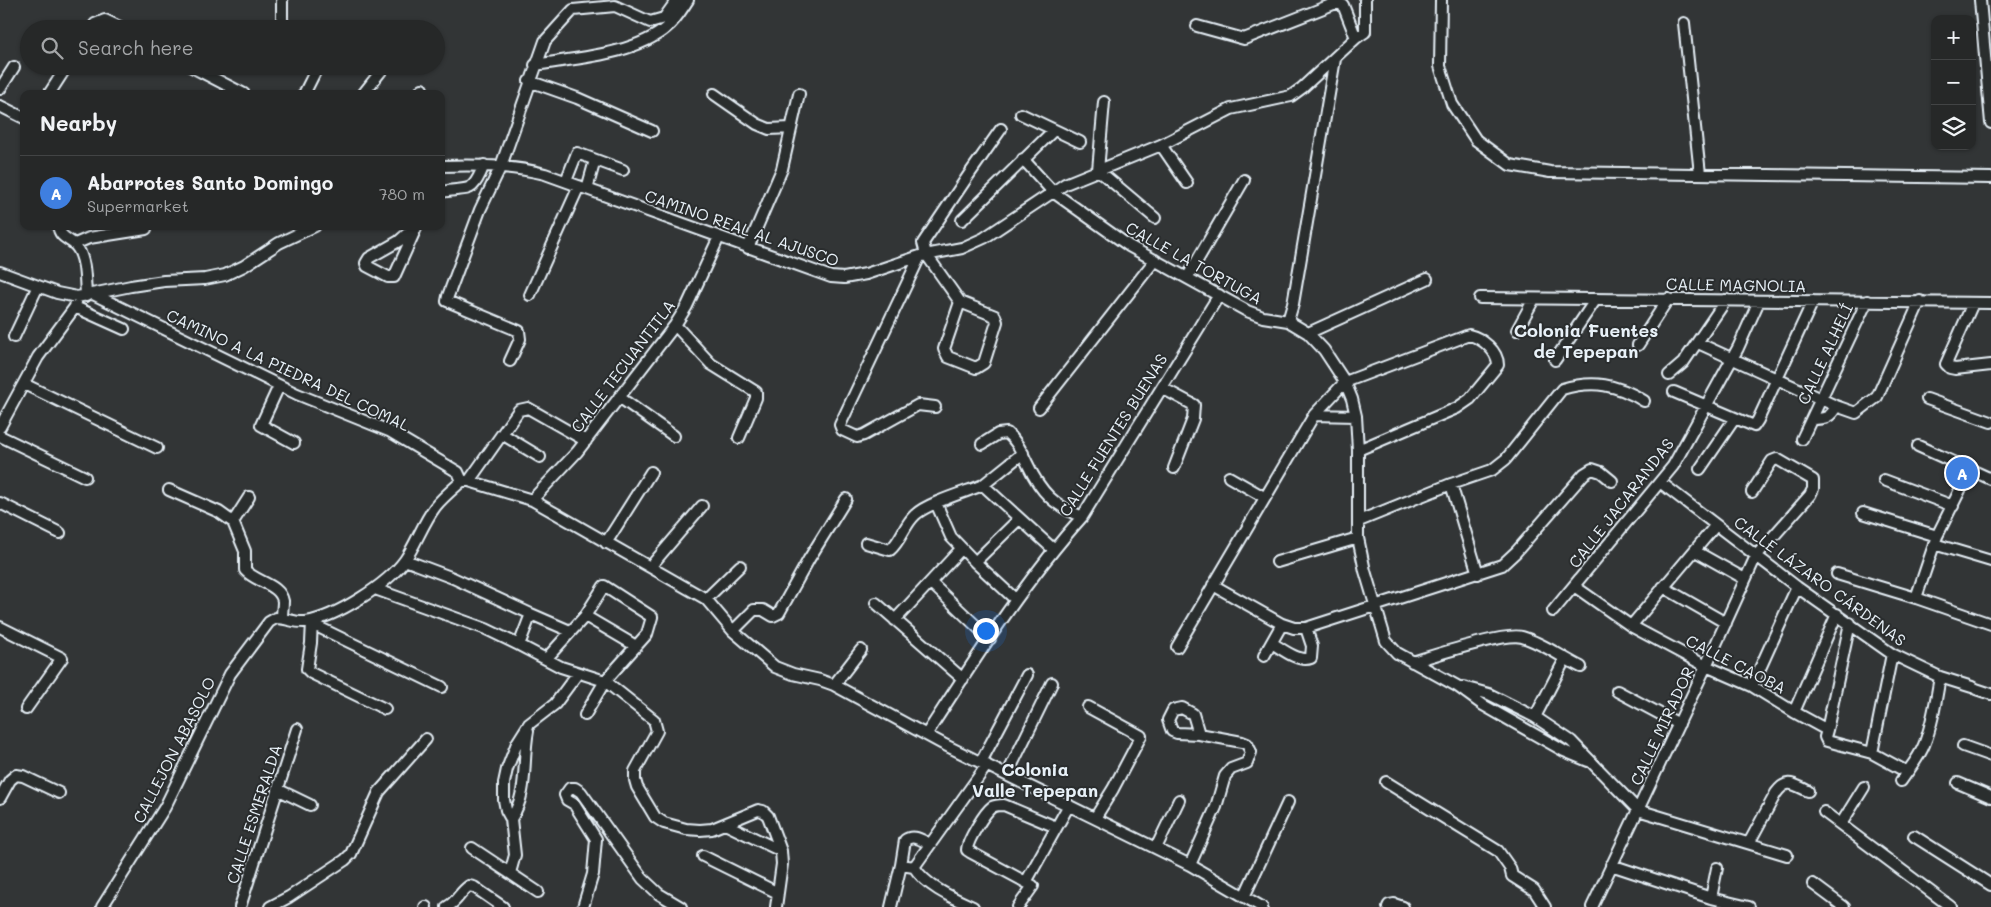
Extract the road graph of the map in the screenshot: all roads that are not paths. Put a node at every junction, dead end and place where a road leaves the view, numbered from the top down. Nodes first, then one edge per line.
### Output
1 (282, 0) edge
2 (579, 0) edge
3 (677, 0) edge
4 (688, 0) edge
5 (1365, 0) edge
6 (1441, 0) edge
7 (1980, 0) edge
8 (573, 10) junction
9 (282, 20) edge
10 (1684, 23) dead end
11 (1197, 26) dead end
12 (1360, 35) junction
13 (1334, 59) junction
14 (535, 65) junction
15 (14, 67) dead end
16 (61, 75) edge
17 (207, 75) edge
18 (314, 75) edge
19 (378, 75) edge
20 (529, 81) junction
21 (0, 89) edge
22 (52, 90) edge
23 (236, 90) edge
24 (306, 90) edge
25 (366, 90) edge
26 (714, 94) dead end
27 (798, 94) dead end
28 (1104, 102) dead end
29 (0, 106) edge
30 (1021, 114) dead end
31 (20, 116) edge
32 (1991, 123) edge
33 (791, 128) junction
34 (1002, 129) dead end
35 (1054, 130) junction
36 (652, 131) dead end
37 (1080, 142) dead end
38 (1161, 145) junction
39 (1023, 159) junction
40 (595, 160) junction
41 (484, 165) junction
42 (445, 166) edge
43 (501, 166) junction
44 (623, 170) dead end
45 (1098, 170) junction
46 (1700, 174) junction
47 (1991, 178) edge
48 (1244, 180) dead end
49 (566, 181) junction
50 (1188, 183) dead end
51 (583, 187) junction
52 (445, 192) edge
53 (1053, 192) junction
54 (1155, 218) dead end
55 (962, 220) dead end
56 (59, 230) edge
57 (140, 230) edge
58 (306, 230) edge
59 (411, 230) edge
60 (414, 230) edge
61 (720, 237) junction
62 (75, 244) junction
63 (748, 248) junction
64 (923, 255) junction
65 (1155, 260) junction
66 (0, 272) edge
67 (1187, 278) junction
68 (1427, 279) dead end
69 (38, 286) junction
70 (530, 295) dead end
71 (1219, 295) junction
72 (1480, 298) dead end
73 (83, 299) junction
74 (1534, 299) junction
75 (1596, 299) junction
76 (1668, 300) junction
77 (1726, 300) junction
78 (1759, 301) junction
79 (1813, 301) junction
80 (1867, 301) junction
81 (1920, 301) junction
82 (960, 302) junction
83 (1973, 303) junction
84 (1991, 303) edge
85 (1288, 321) junction
86 (675, 325) junction
87 (124, 329) dead end
88 (1517, 330) dead end
89 (1308, 333) junction
90 (14, 337) dead end
91 (1698, 343) junction
92 (1638, 344) dead end
93 (1732, 358) junction
94 (1556, 360) dead end
95 (510, 362) dead end
96 (1991, 366) edge
97 (1669, 375) dead end
98 (1778, 378) junction
99 (1345, 382) junction
100 (24, 384) junction
101 (280, 386) junction
102 (1162, 388) junction
103 (1674, 392) dead end
104 (619, 397) junction
105 (1821, 398) junction
106 (1928, 399) dead end
107 (1644, 400) dead end
108 (1706, 405) junction
109 (1836, 406) junction
110 (935, 407) dead end
111 (1039, 408) dead end
112 (1314, 415) junction
113 (1356, 416) junction
114 (1735, 418) junction
115 (1812, 419) junction
116 (1991, 422) edge
117 (0, 427) edge
118 (502, 434) junction
119 (0, 436) edge
120 (674, 436) dead end
121 (740, 438) dead end
122 (1802, 439) dead end
123 (586, 441) junction
124 (294, 443) dead end
125 (982, 444) dead end
126 (1918, 446) dead end
127 (157, 448) dead end
128 (1358, 450) junction
129 (1023, 453) junction
130 (540, 457) dead end
131 (1174, 468) dead end
132 (1700, 470) dead end
133 (1970, 470) junction
134 (651, 472) dead end
135 (85, 477) dead end
136 (1229, 477) dead end
137 (1991, 479) edge
138 (1884, 480) dead end
139 (466, 481) junction
140 (1612, 481) dead end
141 (1660, 482) junction
142 (1451, 484) junction
143 (983, 485) junction
144 (169, 490) dead end
145 (1752, 492) dead end
146 (249, 497) dead end
147 (1264, 497) junction
148 (846, 499) dead end
149 (532, 500) junction
150 (0, 503) edge
151 (936, 503) junction
152 (702, 506) dead end
153 (1953, 506) junction
154 (1863, 513) dead end
155 (1082, 517) junction
156 (1019, 519) junction
157 (1359, 521) junction
158 (233, 522) junction
159 (1716, 525) junction
160 (60, 533) dead end
161 (1358, 538) junction
162 (1936, 540) junction
163 (866, 542) dead end
164 (606, 543) junction
165 (961, 549) junction
166 (1053, 549) junction
167 (1695, 551) junction
168 (1756, 556) junction
169 (405, 560) junction
170 (1991, 561) edge
171 (975, 562) junction
172 (1277, 562) dead end
173 (740, 566) dead end
174 (650, 567) junction
175 (1478, 574) junction
176 (1837, 574) dead end
177 (1745, 579) junction
178 (931, 583) junction
179 (1213, 585) junction
180 (1574, 586) junction
181 (1663, 587) junction
182 (1797, 587) junction
183 (375, 589) junction
184 (1916, 598) junction
185 (706, 599) junction
186 (1016, 600) junction
187 (876, 603) dead end
188 (1376, 607) junction
189 (1553, 610) dead end
190 (531, 614) junction
191 (1837, 614) junction
192 (585, 616) junction
193 (282, 618) junction
194 (895, 620) junction
195 (312, 622) junction
196 (1726, 623) junction
197 (1850, 623) junction
198 (1282, 624) junction
199 (1991, 624) edge
200 (1631, 626) junction
201 (0, 627) edge
202 (1306, 628) junction
203 (570, 631) junction
204 (733, 631) junction
205 (990, 639) junction
206 (1272, 643) junction
207 (519, 645) junction
208 (636, 646) junction
209 (1177, 647) dead end
210 (861, 650) dead end
211 (1892, 654) junction
212 (1264, 656) dead end
213 (546, 659) junction
214 (1565, 659) junction
215 (1412, 662) junction
216 (1706, 666) junction
217 (1581, 667) dead end
218 (578, 673) junction
219 (1027, 675) dead end
220 (1940, 677) junction
221 (962, 679) junction
222 (605, 681) junction
223 (1052, 683) dead end
224 (834, 685) junction
225 (1457, 686) junction
226 (1752, 686) junction
227 (442, 687) dead end
228 (1617, 691) dead end
229 (1991, 694) edge
230 (1088, 707) dead end
231 (385, 709) dead end
232 (26, 710) dead end
233 (1794, 712) junction
234 (585, 715) dead end
235 (1535, 717) junction
236 (529, 724) junction
237 (1679, 724) junction
238 (297, 730) dead end
239 (1827, 730) junction
240 (1199, 734) dead end
241 (926, 735) junction
242 (426, 739) dead end
243 (1963, 746) dead end
244 (1872, 753) junction
245 (1991, 756) edge
246 (1588, 761) junction
247 (984, 764) junction
248 (1007, 775) junction
249 (1386, 782) dead end
250 (1958, 783) dead end
251 (1864, 787) dead end
252 (277, 789) junction
253 (1808, 791) dead end
254 (59, 793) dead end
255 (1991, 797) edge
256 (0, 798) edge
257 (1179, 800) dead end
258 (1288, 802) dead end
259 (310, 805) dead end
260 (1069, 805) junction
261 (1638, 810) junction
262 (1824, 812) dead end
263 (1095, 818) junction
264 (512, 819) junction
265 (725, 824) junction
266 (1841, 824) junction
267 (1056, 827) junction
268 (1914, 836) dead end
269 (1749, 843) junction
270 (930, 844) junction
271 (472, 848) dead end
272 (1156, 848) junction
273 (781, 851) junction
274 (1787, 854) dead end
275 (703, 856) dead end
276 (901, 865) junction
277 (1190, 865) junction
278 (1611, 865) junction
279 (914, 867) junction
280 (1717, 868) dead end
281 (510, 873) junction
282 (1026, 882) junction
283 (1814, 884) dead end
284 (1991, 885) edge
285 (538, 892) dead end
286 (778, 893) junction
287 (1244, 897) junction
288 (1711, 898) junction
289 (492, 904) edge
290 (960, 904) edge
291 (102, 907) edge
292 (240, 907) edge
293 (270, 907) edge
294 (446, 907) edge
295 (503, 907) edge
296 (582, 907) edge
297 (681, 907) edge
298 (776, 907) edge
299 (891, 907) edge
300 (973, 907) edge
301 (1018, 907) edge
302 (1262, 907) edge
303 (1388, 907) edge
304 (1403, 907) edge
305 (1545, 907) edge
306 (1592, 907) edge
307 (1749, 907) edge
308 (1844, 907) edge
309 (1950, 907) edge

1 - 9 street
2 - 8 street
3 - 8 street
4 - 14 street
5 - 12 street
6 - 46 street
7 - 32 street
8 - 14 street
10 - 46 street
11 - 12 street
12 - 13 street, CAMINO REAL AL AJUSCO
13 - 38 street, CAMINO REAL AL AJUSCO
13 - 85 street
14 - 20 street
15 - 21 street
16 - 22 street
17 - 23 street
18 - 24 street
19 - 25 street
20 - 36 street
20 - 43 street
26 - 33 street
27 - 33 street
28 - 45 street
29 - 31 street
30 - 35 street
33 - 63 street
34 - 64 street
35 - 37 street
35 - 39 street
38 - 45 street, CAMINO REAL AL AJUSCO
38 - 50 street
39 - 53 street, CALLE LA TORTUGA
39 - 55 street
40 - 44 street
40 - 49 street
40 - 51 street
41 - 42 street, CAMINO REAL AL AJUSCO
41 - 43 street, CAMINO REAL AL AJUSCO
41 - 52 street
43 - 49 street, CAMINO REAL AL AJUSCO
43 - 95 street
45 - 53 street, CAMINO REAL AL AJUSCO
45 - 54 street
46 - 47 street
48 - 67 street
49 - 51 street, CAMINO REAL AL AJUSCO
51 - 61 street, CAMINO REAL AL AJUSCO
51 - 70 street
53 - 64 street, CAMINO REAL AL AJUSCO
53 - 65 street, CALLE LA TORTUGA
56 - 62 street
57 - 62 street
58 - 73 street
59 - 60 street
61 - 63 street, CAMINO REAL AL AJUSCO
61 - 86 street, CALLE TECUANTITLA
62 - 73 street
63 - 64 street, CAMINO REAL AL AJUSCO
64 - 82 street
64 - 110 street
65 - 67 street, CALLE LA TORTUGA
65 - 111 street
66 - 69 street
67 - 71 street, CALLE LA TORTUGA
68 - 89 street
69 - 73 street
69 - 90 street
71 - 85 street, CALLE LA TORTUGA
71 - 102 street, CALLE FUENTES BUENAS
72 - 74 street, CALLE MAGNOLIA
73 - 87 street
73 - 100 street
73 - 101 street, CAMINO A LA PIEDRA DEL COMAL
74 - 75 street, CALLE MAGNOLIA
74 - 88 street
75 - 76 street, CALLE MAGNOLIA
75 - 94 street
76 - 77 street, CALLE MAGNOLIA
76 - 92 street
77 - 78 street, CALLE MAGNOLIA
77 - 91 street
78 - 79 street, CALLE MAGNOLIA
78 - 93 street, CALLE JACARANDAS
79 - 80 street, CALLE MAGNOLIA
79 - 98 street
80 - 81 street, CALLE MAGNOLIA
80 - 105 street, CALLE ALHELÍ
81 - 83 street, CALLE MAGNOLIA
81 - 109 street
82 - 82 street
83 - 84 street, CALLE MAGNOLIA
83 - 96 street
85 - 89 street, CALLE LA TORTUGA
86 - 104 street, CALLE TECUANTITLA
86 - 121 street
89 - 99 street, CALLE LA TORTUGA
91 - 93 street
91 - 97 street
93 - 98 street
93 - 108 street, CALLE JACARANDAS
98 - 105 street
98 - 114 street
99 - 112 street
99 - 113 street, CALLE LA TORTUGA
99 - 128 street
100 - 117 street
100 - 127 street
101 - 124 street
101 - 139 street, CAMINO A LA PIEDRA DEL COMAL
102 - 131 street
102 - 155 street, CALLE FUENTES BUENAS
103 - 108 street
104 - 120 street
104 - 123 street, CALLE TECUANTITLA
105 - 109 street
105 - 115 street, CALLE ALHELÍ
106 - 116 street
107 - 142 street
108 - 114 street
108 - 141 street, CALLE JACARANDAS
109 - 115 street
112 - 113 street
112 - 147 street
113 - 128 street, CALLE LA TORTUGA
114 - 132 street
115 - 122 street, CALLE ALHELÍ
118 - 123 street
118 - 130 street
118 - 139 street
119 - 135 street
123 - 149 street, CALLE TECUANTITLA
125 - 129 street
126 - 133 street
128 - 157 street, CALLE LA TORTUGA
129 - 143 street
129 - 155 street
133 - 137 street
133 - 153 street
134 - 164 street
136 - 147 street
138 - 153 street
139 - 149 street
139 - 169 street
140 - 175 street
141 - 159 street, CALLE LÁZARO CÁRDENAS
141 - 180 street, CALLE JACARANDAS
142 - 157 street
142 - 175 street
143 - 151 street
143 - 156 street
144 - 158 street
145 - 168 street, CALLE MIRADOR
146 - 158 street
147 - 179 street
148 - 204 street
149 - 164 street
150 - 160 street
151 - 163 street
151 - 165 street
152 - 174 street
153 - 162 street
154 - 162 street
155 - 166 street, CALLE FUENTES BUENAS
156 - 166 street
156 - 171 street
157 - 161 street, CALLE LA TORTUGA
158 - 193 street
159 - 167 street
159 - 168 street, CALLE LÁZARO CÁRDENAS
161 - 172 street
161 - 188 street, CALLE LA TORTUGA
162 - 170 street
162 - 184 street
164 - 174 street
165 - 171 street
165 - 178 street
166 - 186 street, CALLE FUENTES BUENAS
167 - 177 street
167 - 181 street
168 - 177 street, CALLE MIRADOR
168 - 182 street, CALLE LÁZARO CÁRDENAS
169 - 183 street
169 - 190 street
171 - 186 street
173 - 185 street
174 - 185 street
175 - 188 street
176 - 184 street
177 - 196 street, CALLE MIRADOR
178 - 194 street
178 - 205 street
179 - 198 street
179 - 209 street
180 - 189 street, CALLE JACARANDAS
180 - 200 street, CALLE CAOBA
181 - 196 street
181 - 200 street
182 - 191 street, CALLE LÁZARO CÁRDENAS
182 - 226 street
183 - 195 street
183 - 207 street
184 - 199 street
185 - 204 street
186 - 205 street, CALLE FUENTES BUENAS
187 - 194 street
188 - 202 street
188 - 215 street, CALLE LA TORTUGA
190 - 203 street
190 - 207 street
191 - 197 street, CALLE LÁZARO CÁRDENAS
191 - 233 street
192 - 203 street
192 - 208 street
192 - 208 street
193 - 195 street
193 - 291 street, CALLEJON ABASOLO
194 - 221 street
195 - 227 street
195 - 231 street
196 - 216 street, CALLE MIRADOR
197 - 211 street, CALLE LÁZARO CÁRDENAS
197 - 239 street
198 - 202 street
198 - 206 street
200 - 216 street, CALLE CAOBA
201 - 232 street
202 - 206 street
203 - 213 street
204 - 224 street
205 - 221 street, CALLE FUENTES BUENAS
206 - 212 street
207 - 213 street
208 - 222 street
210 - 224 street
211 - 220 street, CALLE LÁZARO CÁRDENAS
211 - 244 street
213 - 218 street
214 - 215 street
214 - 217 street
214 - 235 street
215 - 225 street, CALLE LA TORTUGA
216 - 226 street, CALLE CAOBA
216 - 237 street, CALLE MIRADOR
218 - 222 street
218 - 236 street
219 - 247 street
220 - 229 street, CALLE LÁZARO CÁRDENAS
220 - 244 street, CALLE CAOBA
221 - 241 street, CALLE FUENTES BUENAS
222 - 234 street
222 - 265 street
223 - 248 street
224 - 241 street
225 - 235 street
225 - 246 street
226 - 233 street, CALLE CAOBA
228 - 237 street
230 - 263 street
233 - 239 street, CALLE CAOBA
235 - 246 street
236 - 264 street
236 - 264 street
237 - 261 street, CALLE MIRADOR
238 - 252 street, CALLE ESMERALDA
239 - 244 street, CALLE CAOBA
240 - 277 street
241 - 247 street
242 - 293 street
243 - 245 street
246 - 261 street
247 - 248 street
247 - 270 street
248 - 260 street
249 - 305 street
250 - 255 street
251 - 266 street
252 - 259 street
252 - 292 street, CALLE ESMERALDA
253 - 269 street
254 - 256 street
257 - 272 street
258 - 287 street
260 - 263 street
260 - 267 street
261 - 269 street
261 - 278 street, CALLE MIRADOR
262 - 266 street
263 - 272 street
264 - 281 street
265 - 273 street
265 - 273 street
266 - 309 street
267 - 282 street
267 - 282 street
268 - 284 street
269 - 274 street
270 - 276 street
270 - 279 street
271 - 281 street
272 - 277 street
273 - 286 street
275 - 286 street
276 - 279 street
276 - 299 street
277 - 287 street
278 - 288 street
278 - 306 street, CALLE MIRADOR
279 - 290 street
280 - 288 street
281 - 285 street
282 - 301 street
283 - 308 street
286 - 298 street
287 - 302 street
288 - 307 street
289 - 294 street
289 - 295 street
290 - 300 street
296 - 297 street
303 - 304 street

